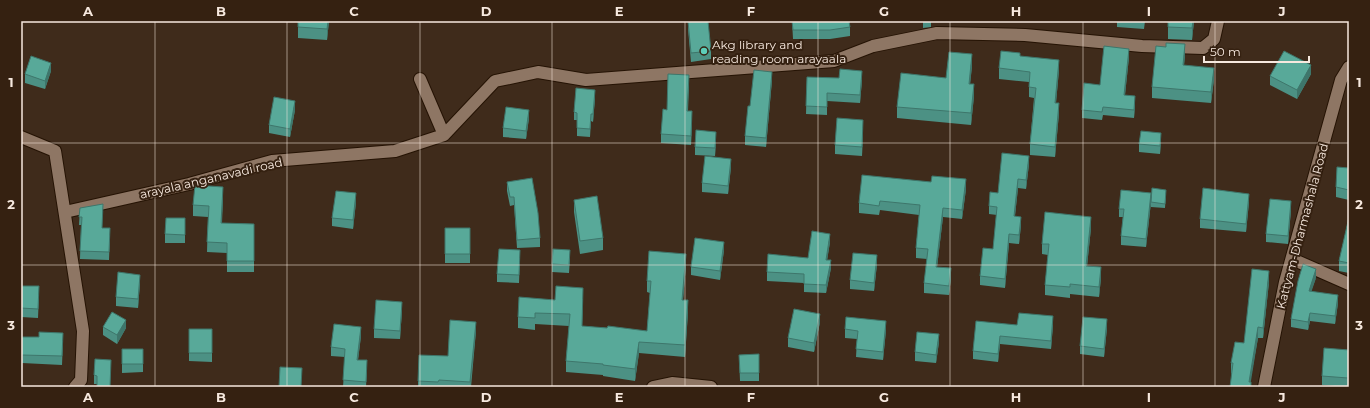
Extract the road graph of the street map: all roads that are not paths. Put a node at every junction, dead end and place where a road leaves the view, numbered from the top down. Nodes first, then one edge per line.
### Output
1 (1218, 21) edge
2 (1349, 67) edge
3 (420, 79) dead end
4 (444, 135) junction
5 (21, 138) edge
6 (65, 212) junction
7 (1292, 259) junction
8 (1349, 284) edge
9 (75, 387) edge
10 (653, 387) edge
11 (711, 387) edge
12 (1264, 387) edge

1 - 4 street, arayala anganavadi road
2 - 7 street, Kattyam-Dharmashala Road
3 - 4 street
4 - 6 street, arayala anganavadi road
5 - 6 street
6 - 9 street
7 - 8 street
7 - 12 street, Kattyam-Dharmashala Road
10 - 11 street

